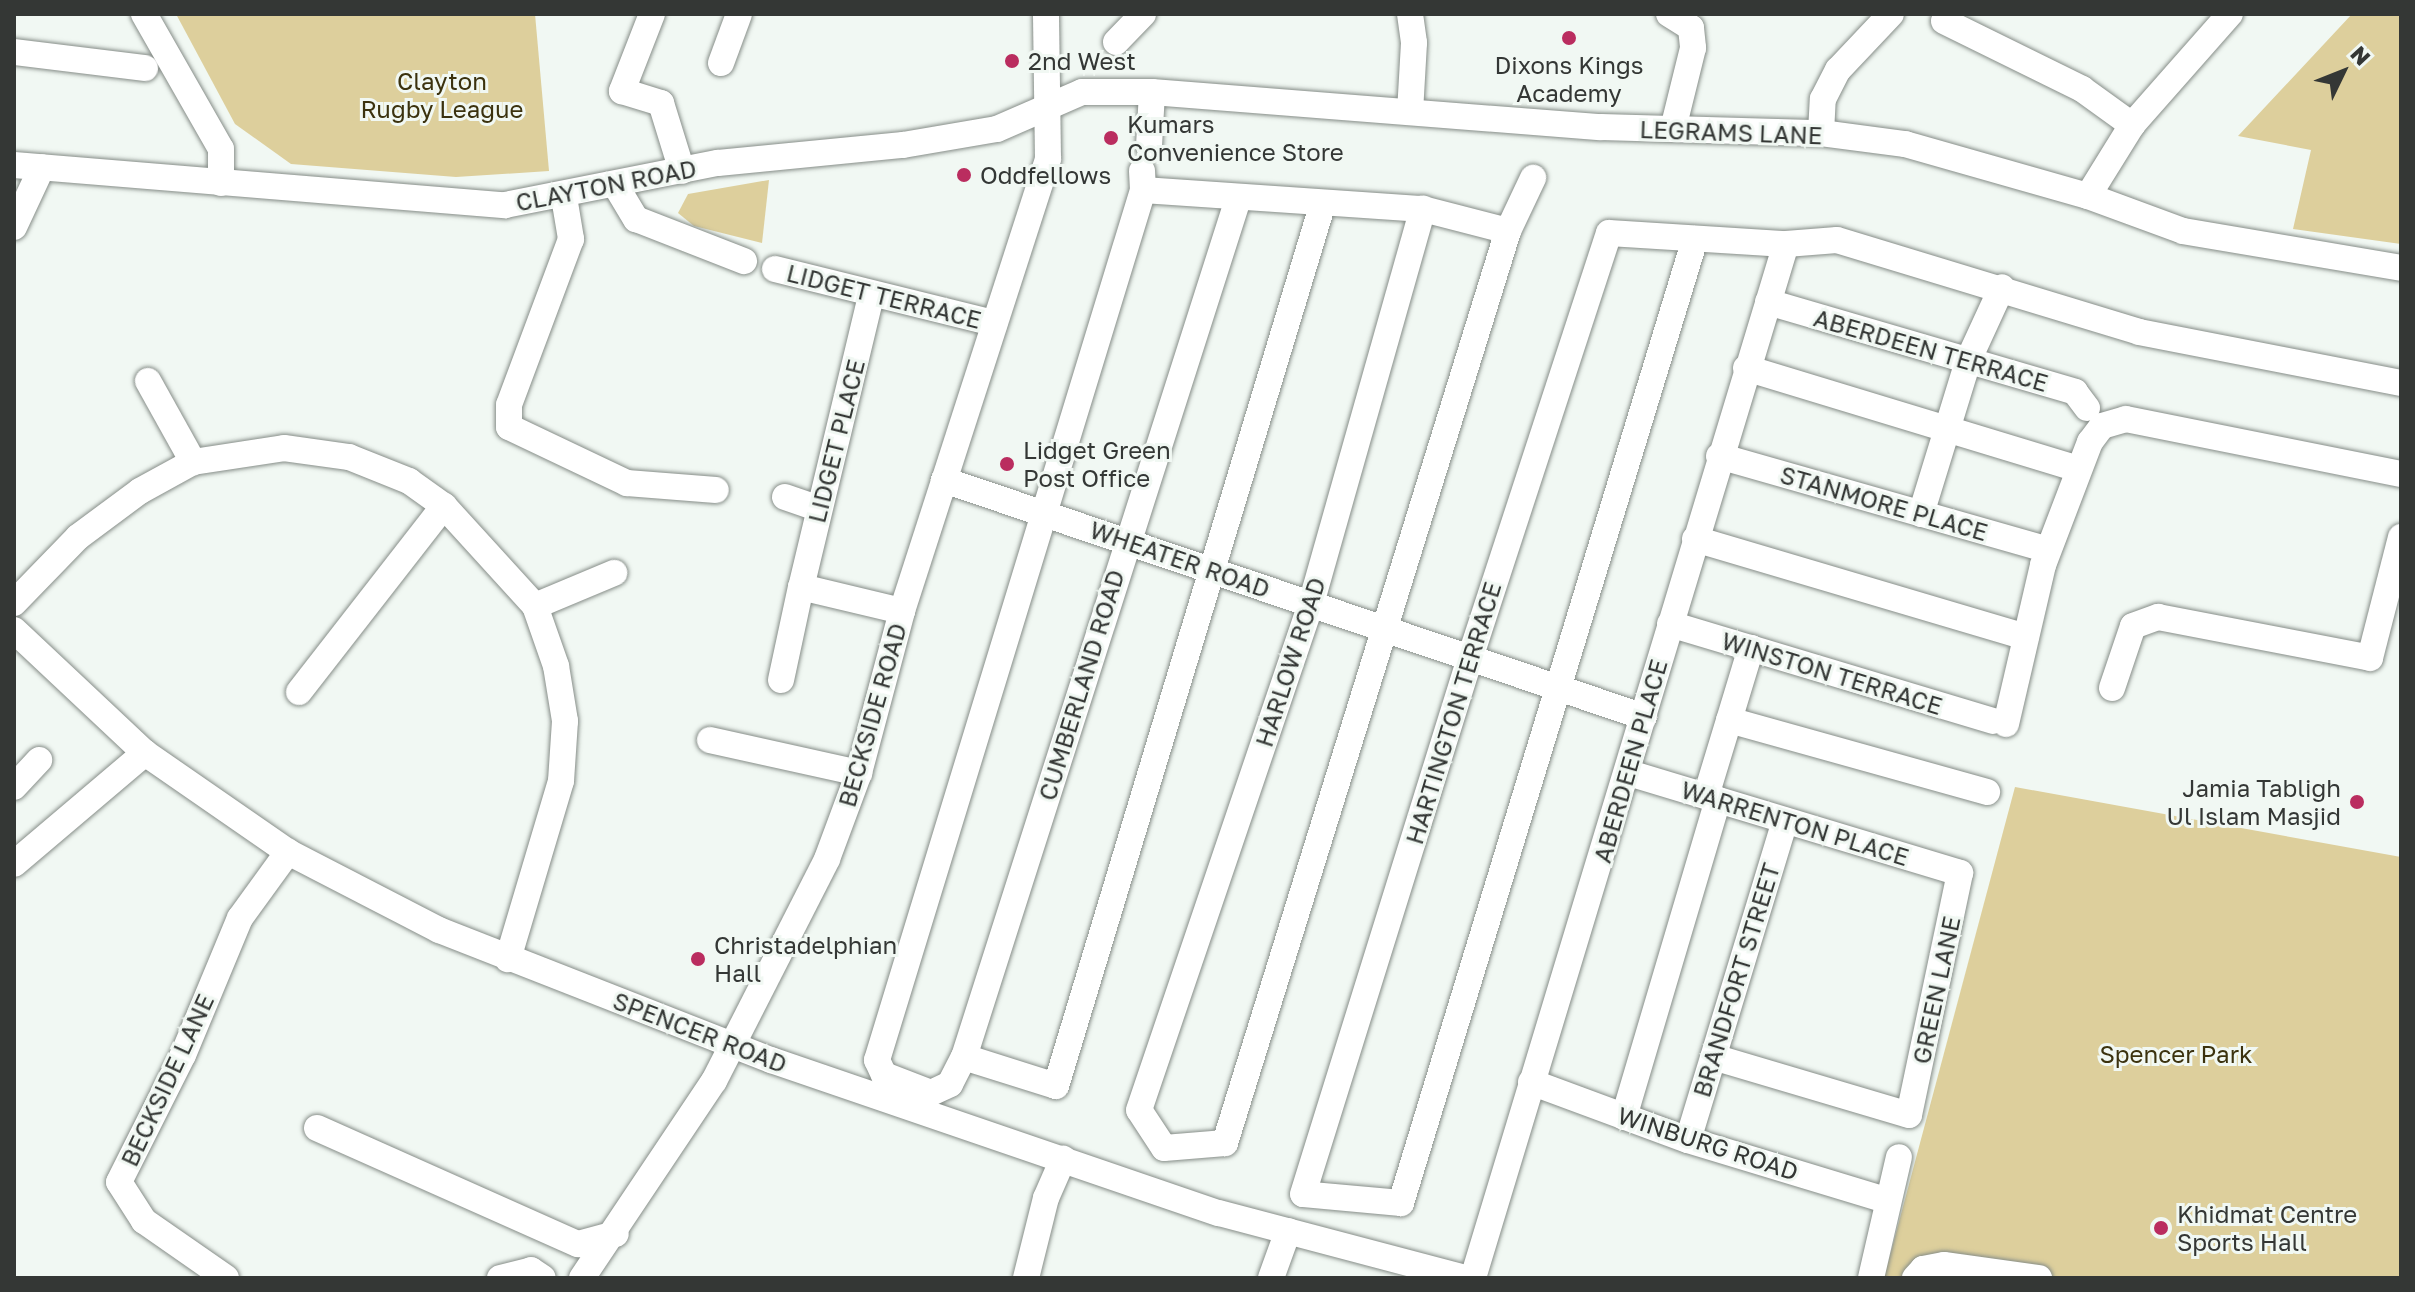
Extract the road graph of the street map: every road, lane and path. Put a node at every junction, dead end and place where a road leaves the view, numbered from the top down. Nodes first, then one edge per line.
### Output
1 (144, 14) edge
2 (652, 14) edge
3 (739, 14) edge
4 (1046, 14) edge
5 (1143, 14) edge
6 (1669, 14) edge
7 (1891, 14) edge
8 (2230, 14) edge
9 (1416, 15) edge
10 (1944, 21) dead end
11 (1116, 42) dead end
12 (14, 52) edge
13 (721, 63) dead end
14 (145, 68) dead end
15 (1152, 92) junction
16 (1048, 104) junction
17 (1410, 112) junction
18 (2132, 125) junction
19 (1673, 129) junction
20 (1821, 133) junction
21 (14, 165) edge
22 (42, 167) junction
23 (1145, 169) junction
24 (682, 171) junction
25 (1533, 178) dead end
26 (221, 183) junction
27 (616, 186) junction
28 (2088, 196) junction
29 (564, 197) junction
30 (1238, 199) junction
31 (1323, 203) junction
32 (1423, 209) junction
33 (14, 227) edge
34 (1508, 231) junction
35 (1695, 239) junction
36 (1786, 244) junction
37 (744, 261) dead end
38 (2401, 268) edge
39 (775, 269) dead end
40 (2002, 287) junction
41 (871, 296) junction
42 (1768, 302) junction
43 (994, 323) junction
44 (1968, 361) junction
45 (1746, 368) junction
46 (148, 381) dead end
47 (2401, 383) edge
48 (2087, 408) dead end
49 (1947, 429) junction
50 (1719, 456) junction
51 (193, 462) junction
52 (2068, 466) dead end
53 (2401, 474) edge
54 (944, 480) junction
55 (716, 490) dead end
56 (785, 497) dead end
57 (444, 506) junction
58 (819, 509) junction
59 (1044, 513) junction
60 (1921, 514) junction
61 (2401, 537) edge
62 (1695, 539) junction
63 (1126, 541) junction
64 (2048, 550) junction
65 (1210, 570) junction
66 (614, 573) dead end
67 (801, 587) junction
68 (14, 603) edge
69 (1311, 604) junction
70 (535, 606) junction
71 (902, 611) junction
72 (1670, 624) junction
73 (1384, 629) junction
74 (14, 630) edge
75 (2026, 637) junction
76 (1751, 648) junction
77 (1470, 658) junction
78 (781, 680) dead end
79 (1559, 688) junction
80 (2112, 688) dead end
81 (299, 692) dead end
82 (1644, 717) junction
83 (1729, 720) junction
84 (710, 740) dead end
85 (145, 753) junction
86 (39, 760) dead end
87 (859, 773) junction
88 (1629, 773) junction
89 (14, 787) edge
90 (1987, 792) dead end
91 (1712, 798) junction
92 (1785, 820) junction
93 (288, 852) junction
94 (14, 864) edge
95 (1960, 873) joint
96 (508, 959) junction
97 (732, 1043) junction
98 (964, 1057) junction
99 (1713, 1057) junction
100 (1531, 1082) junction
101 (1624, 1117) junction
102 (317, 1128) dead end
103 (1688, 1140) junction
104 (1899, 1157) dead end
105 (1063, 1159) junction
106 (1886, 1200) junction
107 (1288, 1231) junction
108 (616, 1234) junction
109 (226, 1278) edge
110 (500, 1278) edge
111 (543, 1278) edge
112 (582, 1278) edge
113 (1026, 1278) edge
114 (1271, 1278) edge
115 (1465, 1278) edge
116 (1473, 1278) edge
117 (1871, 1278) edge
118 (1915, 1278) edge
119 (2039, 1278) edge

1 - 26 street
2 - 24 street
3 - 13 street
4 - 16 street, BECKSIDE ROAD
5 - 11 street
6 - 19 street
7 - 20 street
8 - 18 street
9 - 17 street
10 - 18 street
12 - 14 street
15 - 16 street, LEGRAMS LANE
15 - 17 street, LEGRAMS LANE
15 - 23 street
16 - 24 street, CLAYTON ROAD
16 - 43 street, BECKSIDE ROAD
17 - 19 street, LEGRAMS LANE
18 - 28 street
19 - 20 street, LEGRAMS LANE
20 - 28 street, LEGRAMS LANE
21 - 22 street, CLAYTON ROAD
22 - 26 street, CLAYTON ROAD
22 - 33 street
23 - 30 street
23 - 59 street
24 - 27 street, CLAYTON ROAD
25 - 34 street
26 - 29 street, CLAYTON ROAD
27 - 29 street, CLAYTON ROAD
27 - 37 street
28 - 38 street, LEGRAMS LANE
29 - 55 street
30 - 31 street
30 - 63 street, CUMBERLAND ROAD
31 - 32 street
31 - 65 street
32 - 34 street
32 - 69 street, HARLOW ROAD
34 - 73 street
35 - 36 street
35 - 77 street, HARTINGTON TERRACE
35 - 79 street
36 - 40 street
36 - 42 street, ABERDEEN PLACE
39 - 41 street, LIDGET TERRACE
40 - 44 street
40 - 47 street
41 - 43 street, LIDGET TERRACE
41 - 58 street, LIDGET PLACE
42 - 44 street, ABERDEEN TERRACE
42 - 45 street, ABERDEEN PLACE
43 - 54 street, BECKSIDE ROAD
44 - 48 street, ABERDEEN TERRACE
44 - 49 street
45 - 49 street
45 - 50 street, ABERDEEN PLACE
46 - 51 street
49 - 52 street
49 - 60 street
50 - 60 street, STANMORE PLACE
50 - 62 street, ABERDEEN PLACE
51 - 57 street
51 - 68 street
53 - 64 street
54 - 59 street, WHEATER ROAD
54 - 71 street, BECKSIDE ROAD
56 - 58 street
57 - 70 street
57 - 81 street
58 - 67 street, LIDGET PLACE
59 - 63 street, WHEATER ROAD
59 - 98 street, CUMBERLAND ROAD
60 - 64 street, STANMORE PLACE
61 - 80 street
62 - 72 street, ABERDEEN PLACE
62 - 75 street
63 - 65 street, WHEATER ROAD
63 - 98 street, CUMBERLAND ROAD
64 - 75 street
65 - 69 street, WHEATER ROAD
65 - 98 street
66 - 70 street
67 - 71 street
67 - 78 street, LIDGET PLACE
69 - 73 street, WHEATER ROAD
69 - 73 street, HARLOW ROAD
70 - 96 street
71 - 87 street, BECKSIDE ROAD
72 - 76 street, WINSTON TERRACE
72 - 82 street, ABERDEEN PLACE
73 - 77 street, WHEATER ROAD
74 - 85 street, SPENCER ROAD
75 - 76 street, WINSTON TERRACE
76 - 83 street
77 - 79 street, WHEATER ROAD
77 - 79 street, HARTINGTON TERRACE
79 - 82 street, WHEATER ROAD
82 - 88 street, ABERDEEN PLACE
83 - 90 street
83 - 91 street
84 - 87 street
85 - 93 street, SPENCER ROAD
85 - 94 street
86 - 89 street
87 - 97 street, BECKSIDE ROAD
88 - 91 street, WARRENTON PLACE
88 - 100 street, ABERDEEN PLACE
91 - 92 street, WARRENTON PLACE
91 - 101 street
92 - 95 street, WARRENTON PLACE
92 - 99 street, BRANDFORT STREET
93 - 96 street, SPENCER ROAD
93 - 109 street, BECKSIDE LANE
95 - 99 street, GREEN LANE
96 - 97 street, SPENCER ROAD
97 - 105 street, SPENCER ROAD
97 - 108 street, BECKSIDE ROAD
99 - 103 street, BRANDFORT STREET
100 - 101 street, WINBURG ROAD
100 - 116 street, ABERDEEN PLACE
101 - 103 street, WINBURG ROAD
102 - 108 street
103 - 106 street, WINBURG ROAD
104 - 106 street
105 - 107 street, SPENCER ROAD
105 - 113 street
106 - 117 street
107 - 114 street
107 - 115 street, SPENCER ROAD
108 - 112 street, BECKSIDE ROAD
110 - 111 street
118 - 119 street

